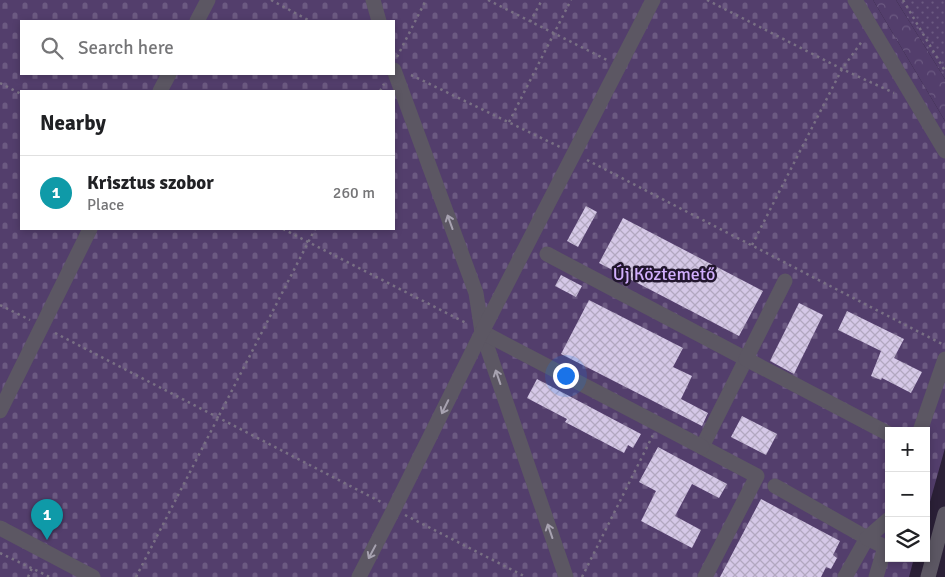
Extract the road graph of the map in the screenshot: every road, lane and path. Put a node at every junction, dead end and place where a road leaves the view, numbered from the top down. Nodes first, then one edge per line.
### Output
1 (208, 0) edge
2 (271, 0) edge
3 (373, 0) edge
4 (426, 0) edge
5 (488, 0) edge
6 (542, 0) edge
7 (571, 0) edge
8 (653, 0) edge
9 (707, 0) edge
10 (855, 0) edge
11 (903, 0) edge
12 (198, 20) edge
13 (308, 20) edge
14 (379, 20) edge
15 (530, 22) junction
16 (873, 30) junction
17 (553, 34) junction
18 (395, 60) edge
19 (619, 66) junction
20 (842, 69) junction
21 (945, 71) edge
22 (395, 73) edge
23 (168, 75) edge
24 (411, 75) dead end
25 (0, 83) edge
26 (161, 90) edge
27 (20, 93) edge
28 (912, 95) junction
29 (509, 122) junction
30 (945, 151) edge
31 (575, 154) junction
32 (89, 230) edge
33 (285, 230) edge
34 (315, 230) edge
35 (309, 242) junction
36 (752, 245) junction
37 (547, 254) dead end
38 (785, 281) dead end
39 (0, 305) edge
40 (41, 326) junction
41 (482, 332) junction
42 (945, 346) edge
43 (746, 358) junction
44 (945, 359) edge
45 (0, 411) edge
46 (218, 417) junction
47 (658, 425) junction
48 (921, 427) edge
49 (885, 432) edge
50 (702, 447) junction
51 (776, 486) dead end
52 (394, 510) junction
53 (945, 514) edge
54 (885, 522) edge
55 (0, 528) edge
56 (867, 538) junction
57 (0, 553) edge
58 (32, 568) junction
59 (28, 577) edge
60 (50, 577) edge
61 (93, 577) edge
62 (136, 577) edge
63 (359, 577) edge
64 (526, 577) edge
65 (566, 577) edge
66 (582, 577) edge
67 (705, 577) edge
68 (845, 577) edge
69 (876, 577) edge
70 (928, 577) edge

1 - 12 street
2 - 13 path
3 - 14 street
4 - 18 path
5 - 15 path
6 - 15 path
7 - 17 path
8 - 19 street
9 - 20 path
10 - 16 street
11 - 21 path
15 - 17 path
16 - 20 path
16 - 28 street
17 - 19 path
17 - 29 path
19 - 31 street
20 - 28 path
20 - 36 path
41 -> 22 street
23 - 26 street
24 - 29 path
25 - 27 path
28 - 30 street
29 - 31 path
31 - 36 path
31 - 41 street
32 - 40 street
33 - 35 path
34 - 35 path
35 - 41 path
35 - 46 path
36 - 42 path
37 - 43 street
38 - 43 street
39 - 40 path
40 - 45 street
40 - 46 path
41 - 47 street
41 -> 52 street
65 -> 41 street
43 - 49 street
43 - 50 street
44 - 48 street
46 - 52 path
46 - 62 path
47 - 50 street
47 - 66 path
50 - 67 street
51 - 56 street
52 -> 63 street
52 - 64 path
53 - 70 street
54 - 56 street
55 - 61 street
56 - 68 street
56 - 69 street
57 - 58 path
58 - 59 path
58 - 60 path

